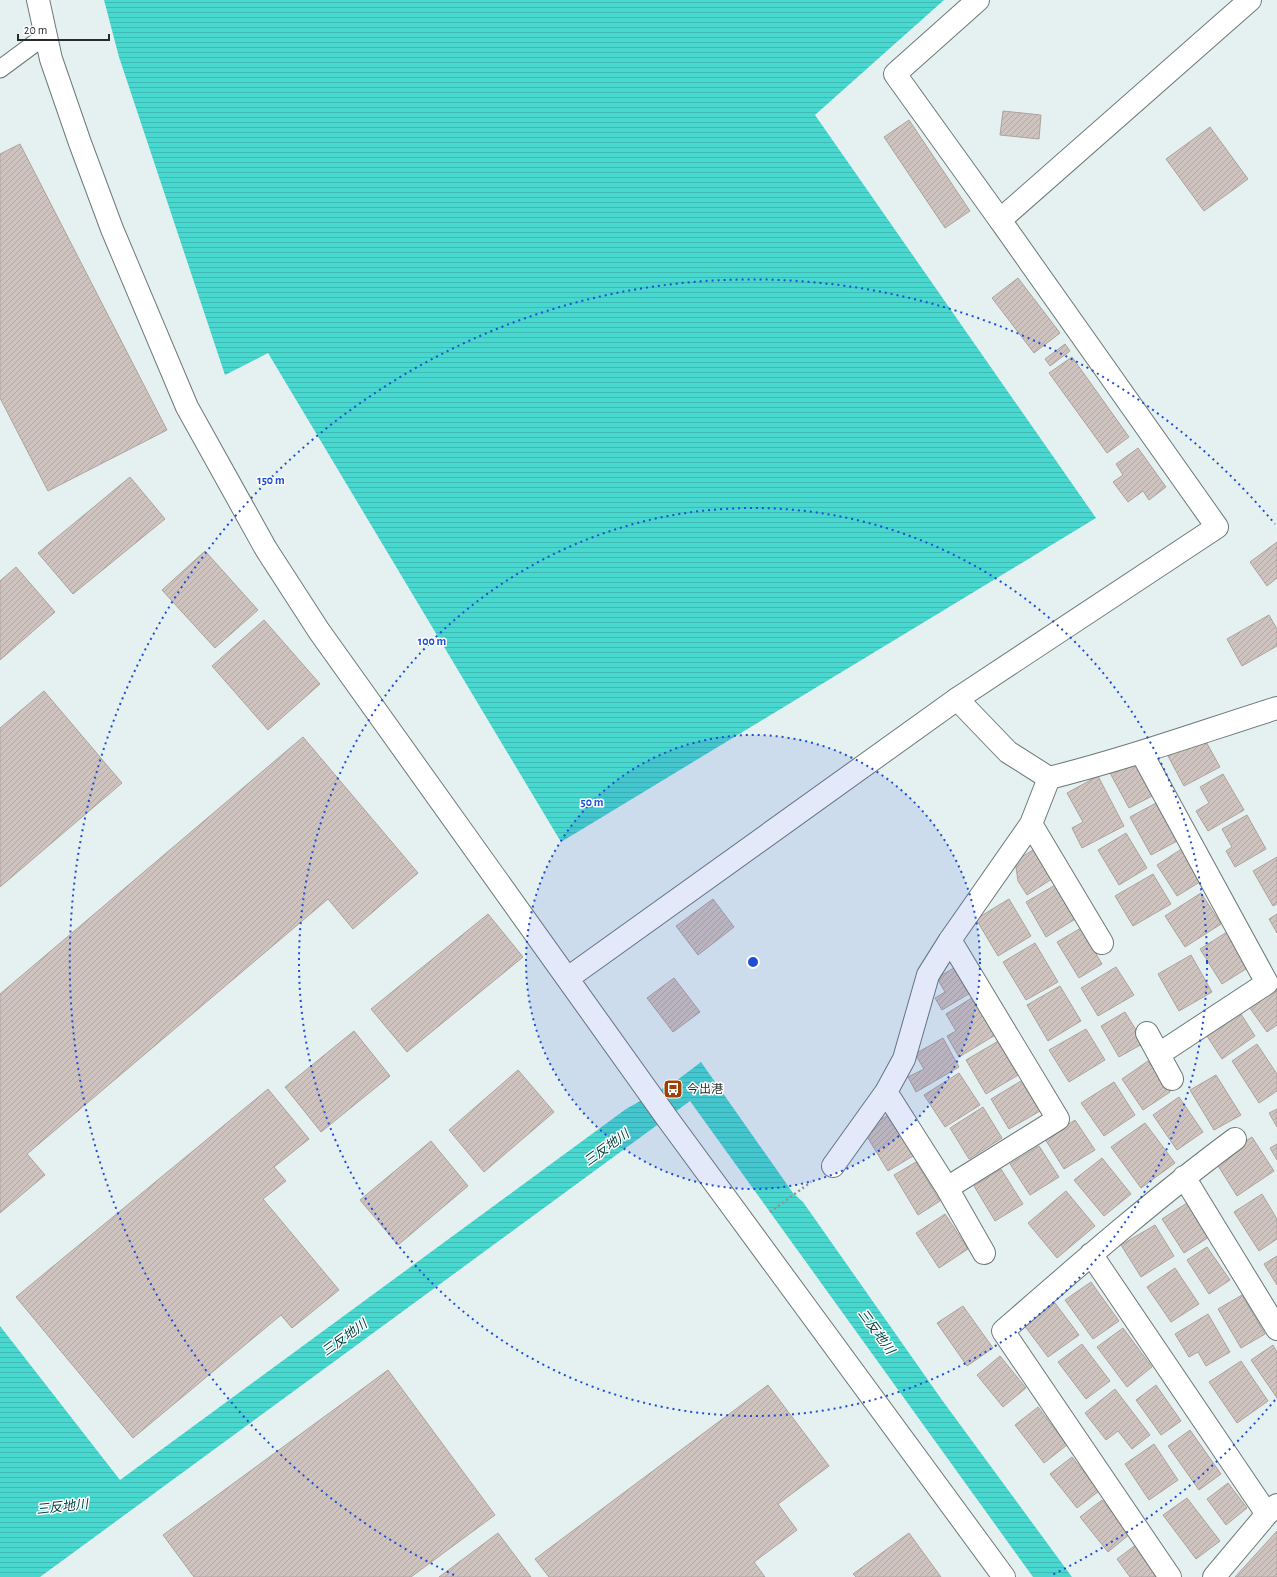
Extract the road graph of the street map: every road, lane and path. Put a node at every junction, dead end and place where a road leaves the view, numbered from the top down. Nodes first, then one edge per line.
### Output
1 (38, 0) edge
2 (978, 0) edge
3 (1250, 0) edge
4 (46, 35) junction
5 (0, 69) edge
6 (1000, 220) junction
7 (957, 698) junction
8 (1277, 708) edge
9 (1140, 752) junction
10 (1048, 778) junction
11 (1031, 824) junction
12 (950, 940) junction
13 (1102, 943) dead end
14 (568, 978) junction
15 (1147, 1033) dead end
16 (1158, 1054) junction
17 (1172, 1079) dead end
18 (886, 1092) junction
19 (1235, 1139) dead end
20 (833, 1166) dead end
21 (1184, 1177) junction
22 (947, 1188) junction
23 (800, 1191) dead end
24 (767, 1214) dead end
25 (984, 1253) dead end
26 (1091, 1254) junction
27 (1277, 1329) edge
28 (1272, 1509) edge
29 (1004, 1577) edge
30 (1170, 1577) edge
31 (1214, 1577) edge

1 - 4 street
2 - 6 street
3 - 6 street
4 - 5 lane
4 - 14 street
6 - 7 street
7 - 10 street
7 - 14 street
8 - 9 street
9 - 10 street
9 - 16 street
10 - 11 street
11 - 12 street
11 - 13 street
12 - 18 street
12 - 22 street
14 - 29 street
15 - 16 street
16 - 17 street
18 - 20 street
18 - 22 street
19 - 21 street
21 - 26 street
21 - 27 street
22 - 25 street
23 - 24 path
26 - 28 street
26 - 30 street
28 - 31 street

